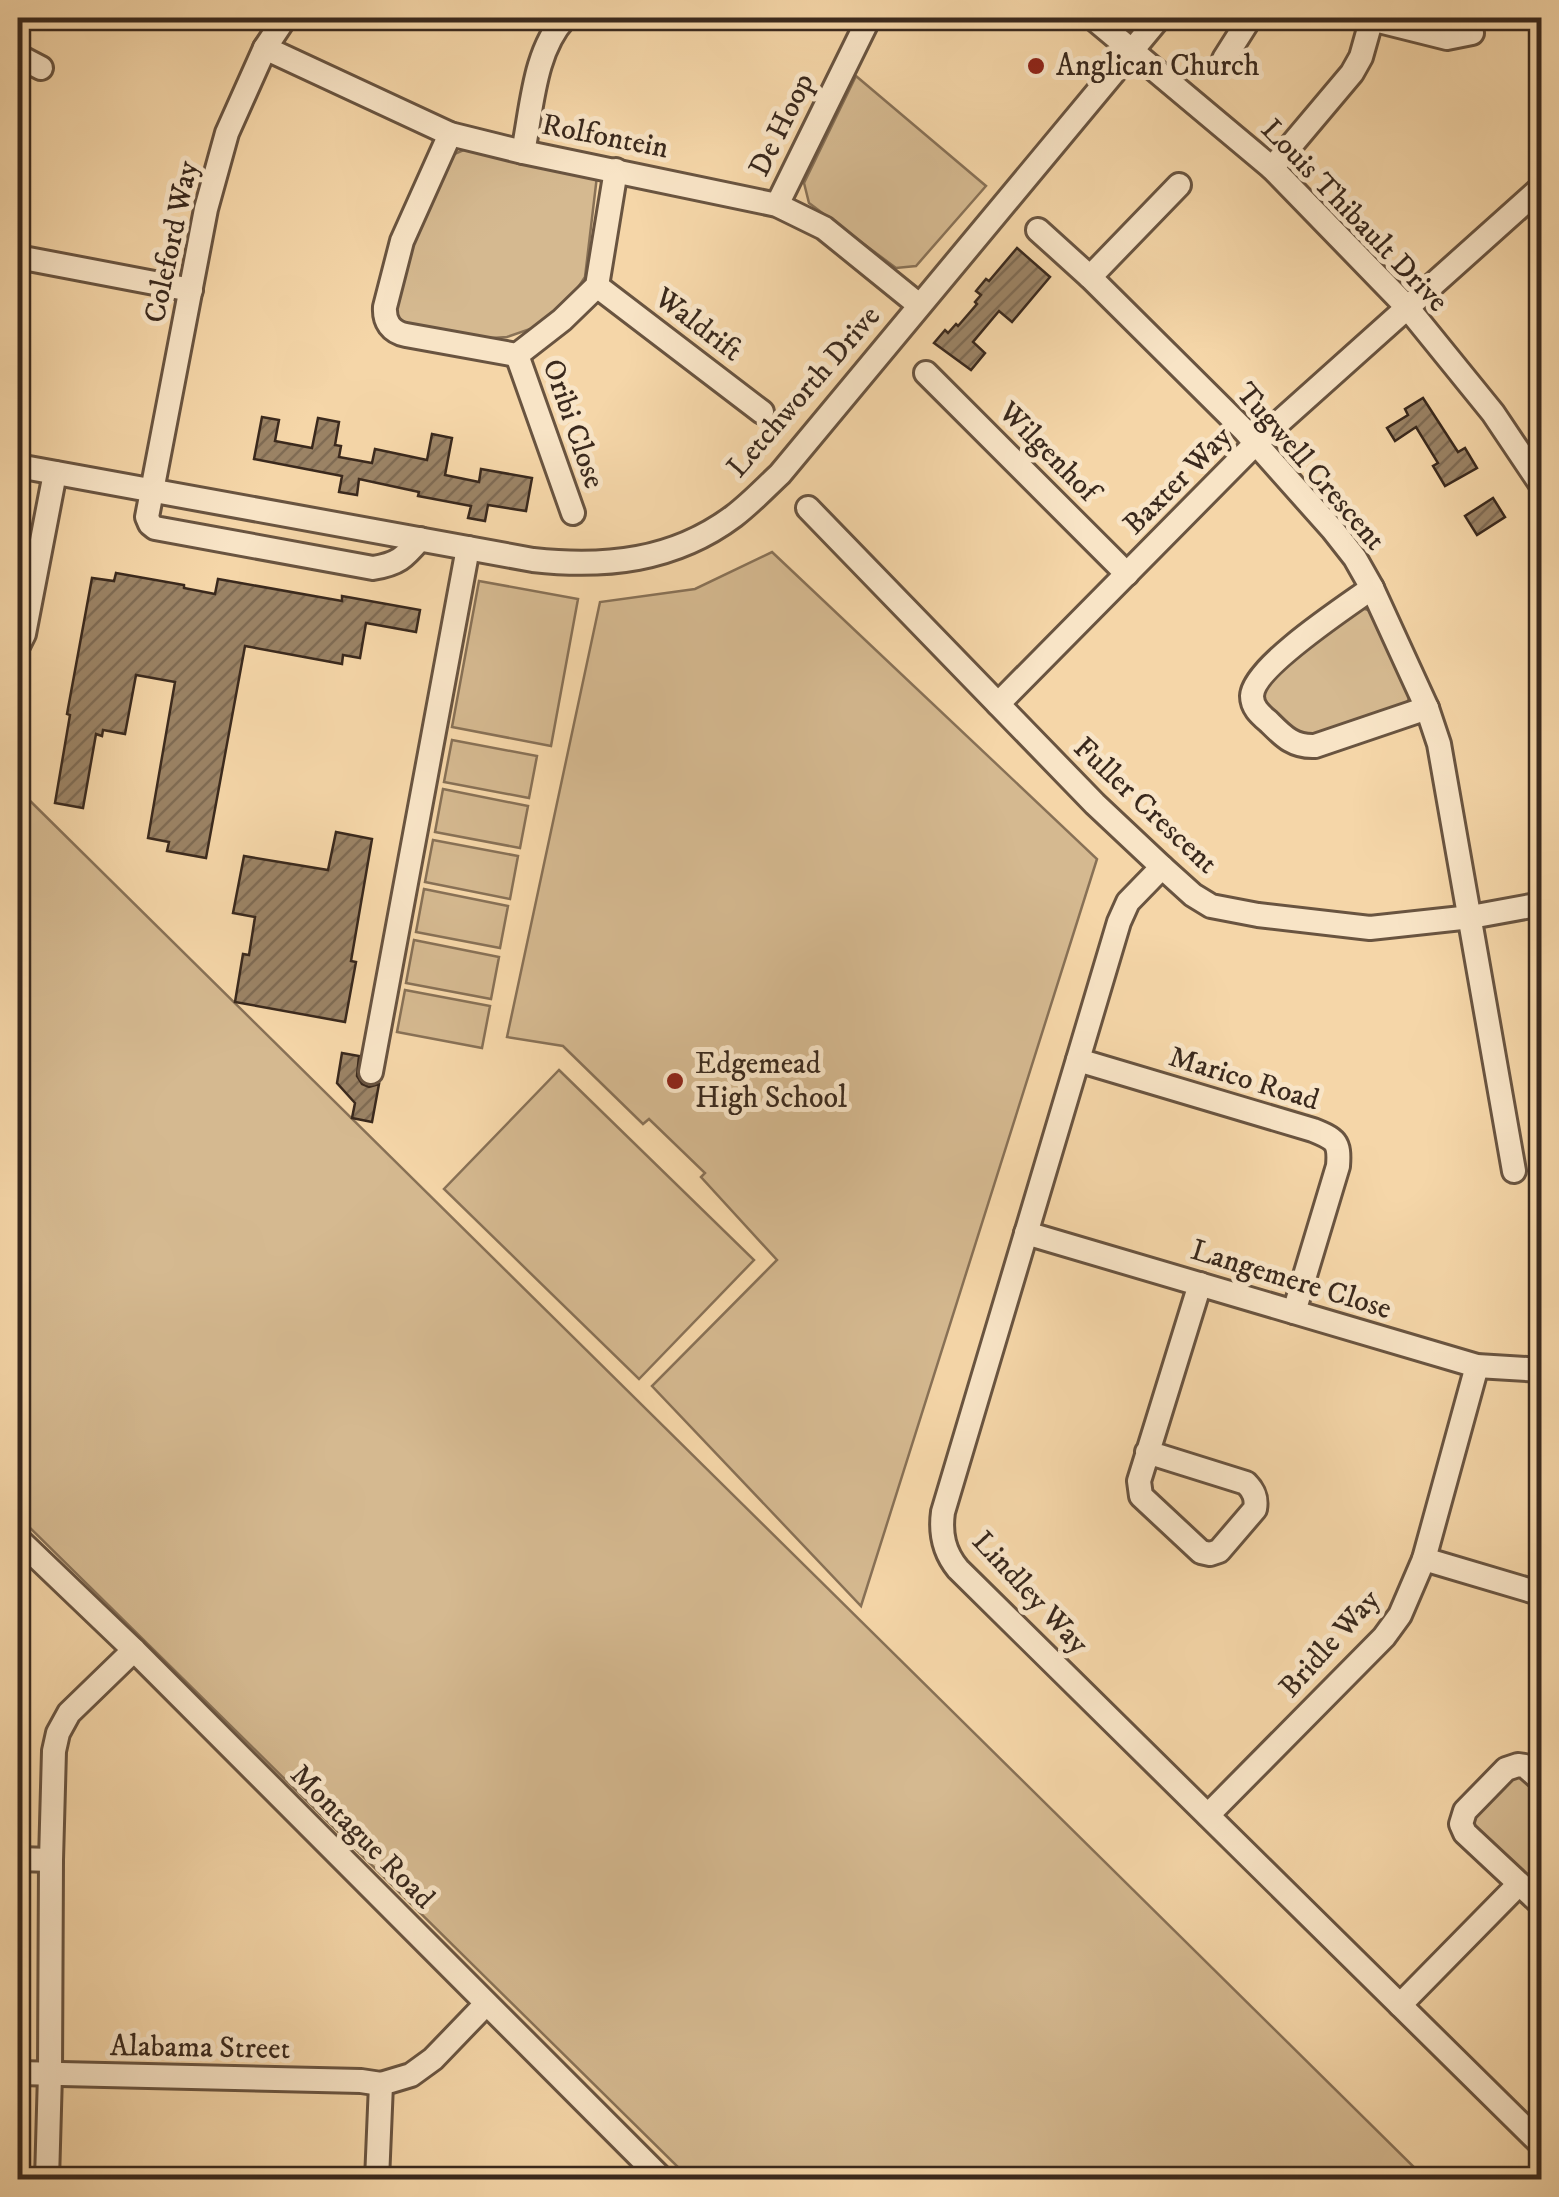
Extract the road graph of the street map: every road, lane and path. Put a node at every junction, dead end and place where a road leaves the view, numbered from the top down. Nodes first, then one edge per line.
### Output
1 (285, 18) edge
2 (566, 18) edge
3 (869, 18) edge
4 (1093, 18) edge
5 (1158, 18) edge
6 (1250, 18) edge
7 (1372, 18) edge
8 (1472, 33) dead end
9 (265, 48) junction
10 (1131, 50) junction
11 (18, 56) edge
12 (1224, 59) dead end
13 (41, 68) dead end
14 (450, 134) junction
15 (523, 152) junction
16 (1272, 168) junction
17 (616, 170) junction
18 (1179, 185) dead end
19 (1542, 187) edge
20 (777, 204) junction
21 (1038, 230) dead end
22 (18, 257) edge
23 (1090, 278) junction
24 (597, 286) junction
25 (190, 290) junction
26 (918, 305) junction
27 (1406, 307) junction
28 (517, 355) junction
29 (926, 373) dead end
30 (762, 412) dead end
31 (1256, 444) junction
32 (18, 466) edge
33 (55, 473) junction
34 (1542, 486) edge
35 (152, 491) junction
36 (808, 508) dead end
37 (572, 513) dead end
38 (420, 539) junction
39 (468, 548) junction
40 (1128, 574) junction
41 (1372, 588) junction
42 (18, 646) edge
43 (998, 704) junction
44 (1427, 708) junction
45 (1162, 867) junction
46 (1542, 904) edge
47 (1470, 916) junction
48 (1078, 1060) junction
49 (370, 1072) dead end
50 (1514, 1172) dead end
51 (1026, 1232) junction
52 (1200, 1284) junction
53 (1294, 1312) junction
54 (1478, 1366) junction
55 (1542, 1370) edge
56 (1147, 1452) junction
57 (18, 1539) edge
58 (1424, 1559) junction
59 (1542, 1594) edge
60 (134, 1650) junction
61 (1542, 1780) edge
62 (1208, 1815) junction
63 (18, 1859) edge
64 (51, 1860) junction
65 (1519, 1884) junction
66 (1542, 1905) edge
67 (486, 2004) junction
68 (1400, 2005) junction
69 (18, 2073) edge
70 (50, 2074) junction
71 (381, 2084) junction
72 (1542, 2146) edge
73 (47, 2180) edge
74 (377, 2180) edge
75 (662, 2180) edge

1 - 9 street, Coleford Way
2 - 15 street
3 - 20 street, De Hoop
4 - 10 street, Louis Thibault Drive
5 - 10 street, Letchworth Drive
6 - 12 street
7 - 8 street
7 - 16 street
9 - 14 street, Rolfontein
9 - 25 street, Coleford Way
10 - 16 street, Louis Thibault Drive
10 - 26 street, Letchworth Drive
11 - 13 street
14 - 15 street, Rolfontein
14 - 28 street
15 - 17 street, Rolfontein
16 - 27 street, Louis Thibault Drive
17 - 20 street, Rolfontein
17 - 24 street
18 - 23 street
19 - 27 street, Baxter Way
20 - 26 street, Rolfontein
21 - 23 street, Tugwell Crescent
22 - 25 street
23 - 31 street, Tugwell Crescent
24 - 28 street
24 - 30 street, Waldrift
25 - 35 street, Coleford Way
26 - 39 street, Letchworth Drive
27 - 31 street, Baxter Way
27 - 34 street, Louis Thibault Drive
28 - 37 street, Oribi Close
29 - 40 street, Wilgenhof
31 - 40 street, Baxter Way
31 - 41 street, Tugwell Crescent
32 - 33 street, Letchworth Drive
33 - 35 street, Letchworth Drive
33 - 42 street
35 - 38 street, Letchworth Drive
35 - 38 street
36 - 43 street, Fuller Crescent
38 - 39 street, Letchworth Drive
39 - 49 street
40 - 43 street, Baxter Way
41 - 44 street, Tugwell Crescent
41 - 44 street
43 - 45 street, Fuller Crescent
44 - 47 street, Tugwell Crescent
45 - 47 street, Fuller Crescent
45 - 48 street, Lindley Way
46 - 47 street, Fuller Crescent
47 - 50 street, Tugwell Crescent
48 - 51 street, Lindley Way
48 - 53 street, Marico Road
51 - 52 street, Langemere Close
51 - 62 street, Lindley Way
52 - 53 street, Langemere Close
52 - 56 street
53 - 54 street, Langemere Close
54 - 55 street, Langemere Close
54 - 58 street, Bridle Way
56 - 56 street
57 - 60 street, Montague Road
58 - 59 street
58 - 62 street, Bridle Way
60 - 64 street
60 - 67 street, Montague Road
61 - 65 street
62 - 68 street, Lindley Way
63 - 64 street
64 - 70 street
65 - 66 street
65 - 68 street
67 - 71 street
67 - 75 street, Montague Road
68 - 72 street, Lindley Way
69 - 70 street, Alabama Street
70 - 71 street, Alabama Street
70 - 73 street
71 - 74 street

